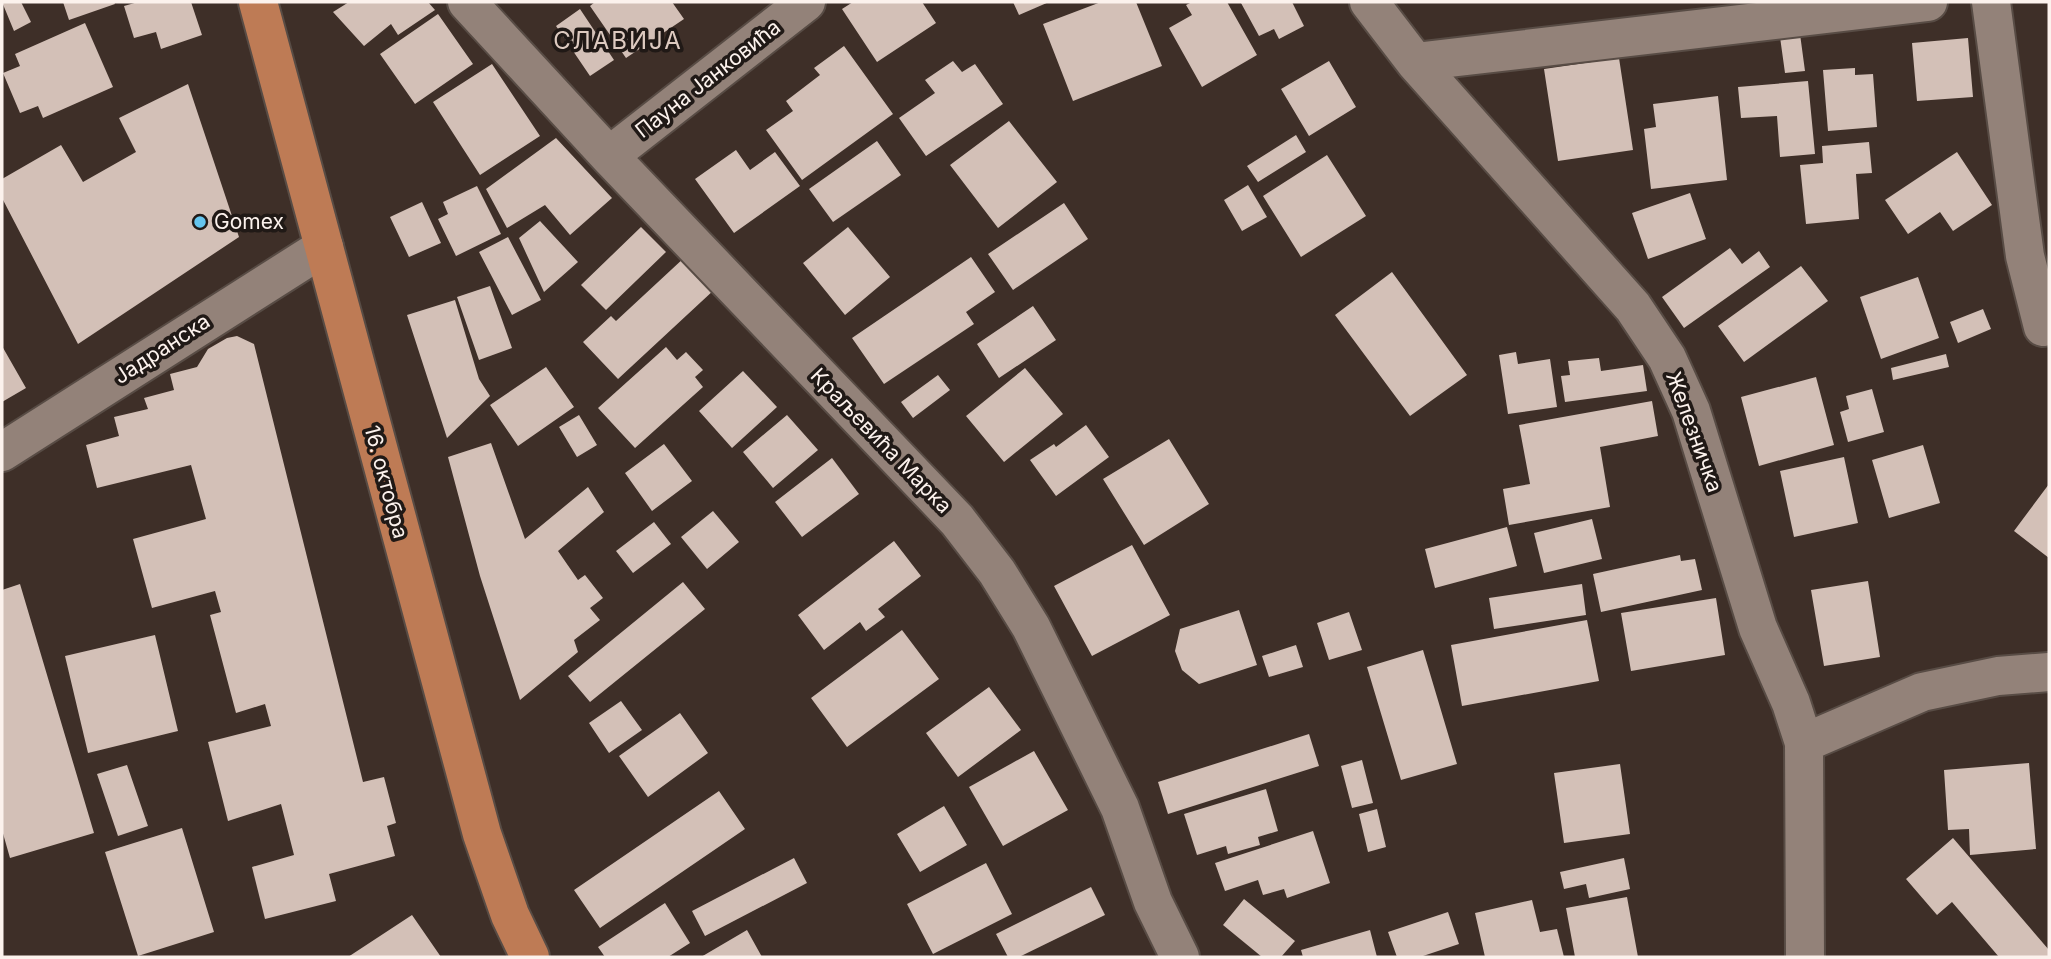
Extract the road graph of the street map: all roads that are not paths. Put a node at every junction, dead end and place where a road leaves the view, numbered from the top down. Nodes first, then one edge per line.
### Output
1 (258, 2) edge
2 (467, 2) edge
3 (806, 2) edge
4 (1369, 2) edge
5 (1928, 2) edge
6 (1991, 2) edge
7 (1415, 62) junction
8 (609, 156) junction
9 (324, 247) junction
10 (2043, 327) dead end
11 (2, 452) edge
12 (2049, 672) edge
13 (1804, 743) junction
14 (530, 957) edge
15 (1180, 957) edge
16 (1805, 957) edge

1 - 9 main road, 16. октобра
2 - 8 street, Краљевића Марка
3 - 8 street, Пауна Јанковића
4 - 7 street, Железничка
5 - 7 street
6 - 10 street
7 - 13 street, Железничка
8 - 15 street, Краљевића Марка
9 - 11 street, Јадранска
9 - 14 main road, 16. октобра
12 - 13 street
13 - 16 street, Железничка

